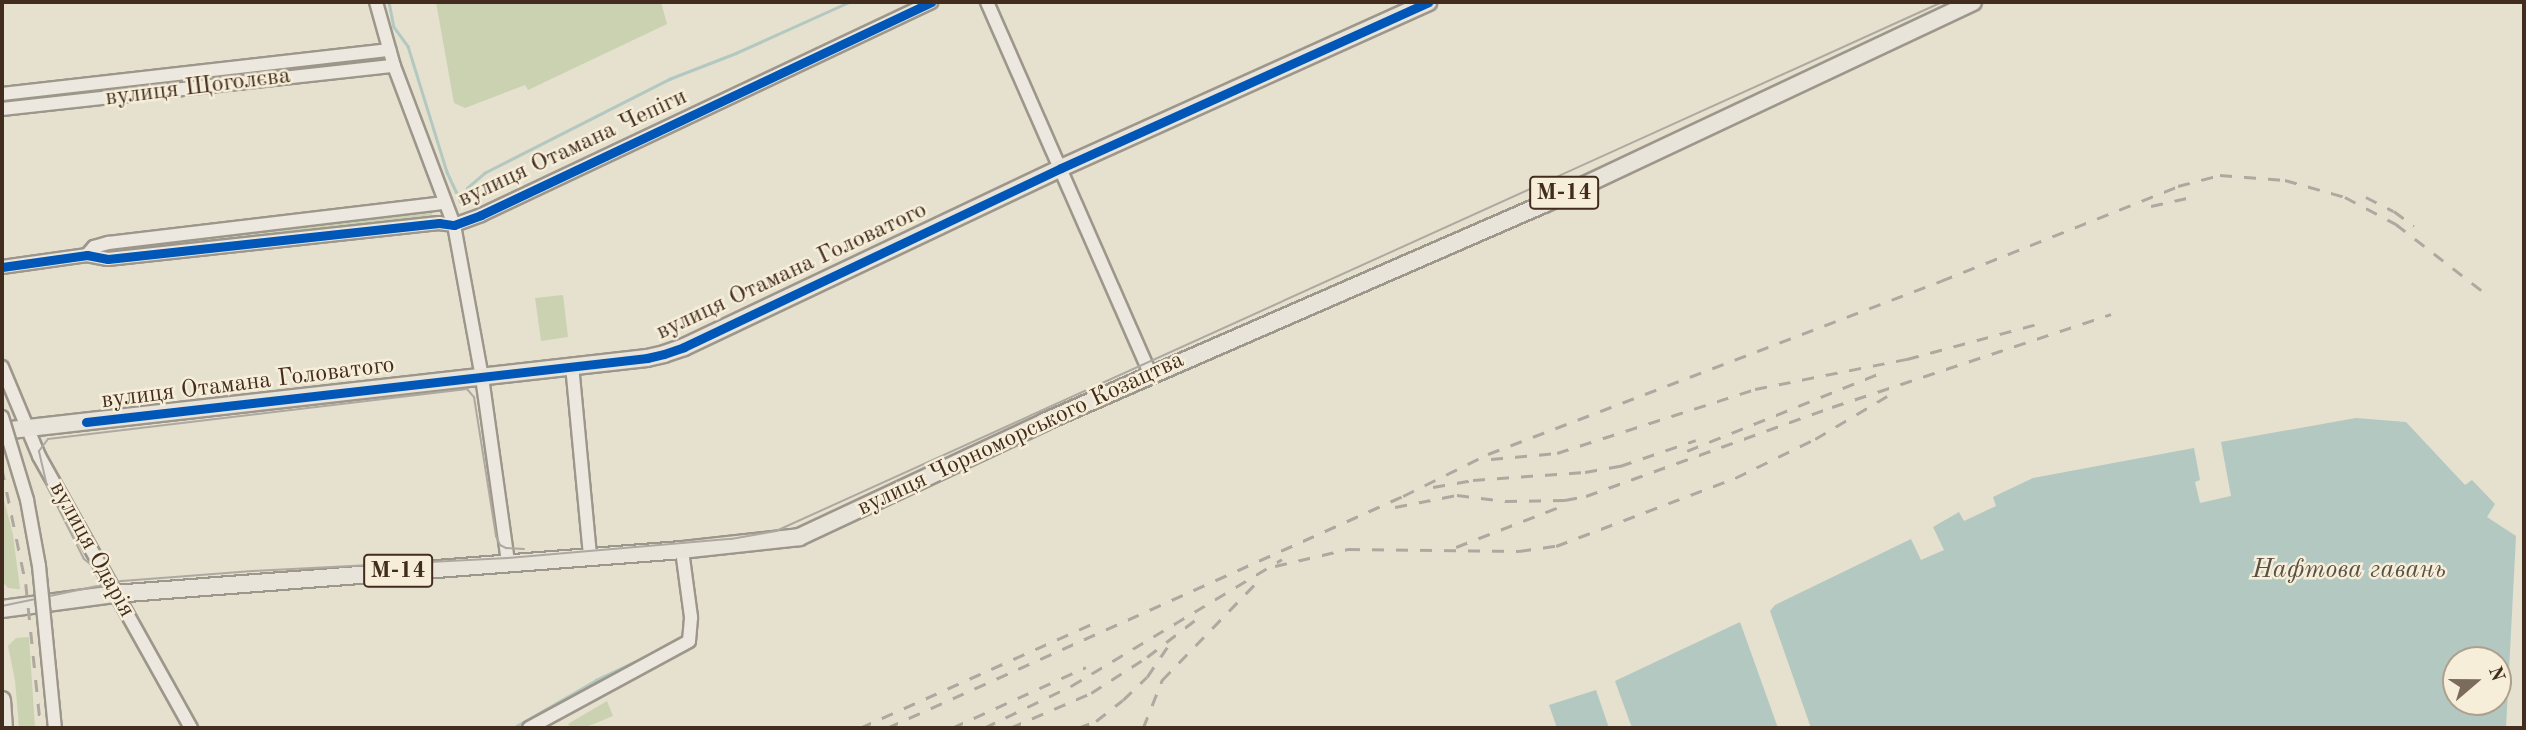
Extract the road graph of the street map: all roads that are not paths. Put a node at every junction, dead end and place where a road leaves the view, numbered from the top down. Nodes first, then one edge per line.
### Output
1 (376, 2) edge
2 (930, 2) edge
3 (987, 2) edge
4 (1428, 2) edge
5 (1973, 2) edge
6 (390, 50) junction
7 (394, 66) junction
8 (2, 94) edge
9 (2, 109) edge
10 (1061, 168) junction
11 (445, 203) junction
12 (454, 225) junction
13 (87, 255) junction
14 (2, 267) edge
15 (572, 365) junction
16 (2, 367) edge
17 (1151, 374) junction
18 (482, 377) junction
19 (2, 417) edge
20 (27, 429) junction
21 (2, 432) edge
22 (682, 550) junction
23 (590, 556) junction
24 (508, 562) junction
25 (114, 594) junction
26 (2, 609) edge
27 (2, 700) edge
28 (4, 728) edge
29 (55, 728) edge
30 (191, 728) edge
31 (530, 728) edge

1 - 6 street
2 - 12 street, вулиця Отамана Чепіги
3 - 10 street
4 - 10 main road, вулиця Отамана Головатого
5 - 17 main road, вулиця Чорноморського Козацтва / М-14
6 - 7 street
6 - 8 street, вулиця Щоголєва
7 - 9 street, вулиця Щоголєва
7 - 11 street
10 - 15 main road, вулиця Отамана Головатого
10 - 17 street
11 - 12 street
11 - 13 street, вулиця Отамана Чепіги
12 - 13 street, вулиця Отамана Чепіги
12 - 18 street
13 - 14 street, вулиця Отамана Чепіги
15 - 18 main road, вулиця Отамана Головатого
15 - 23 street
16 - 20 street, вулиця Одарія
17 - 22 main road, вулиця Чорноморського Козацтва / М-14
18 - 20 main road, вулиця Отамана Головатого
18 - 24 street
19 - 29 street, bridge
20 - 21 main road, вулиця Отамана Головатого
20 - 25 street, вулиця Одарія
22 - 23 main road, вулиця Чорноморського Козацтва / М-14
22 - 31 street
23 - 24 main road, вулиця Чорноморського Козацтва / М-14
24 - 25 main road, вулиця Чорноморського Козацтва / М-14
25 - 26 main road, вулиця Чорноморського Козацтва / М-14
25 - 30 street, вулиця Одарія
27 - 28 main road

